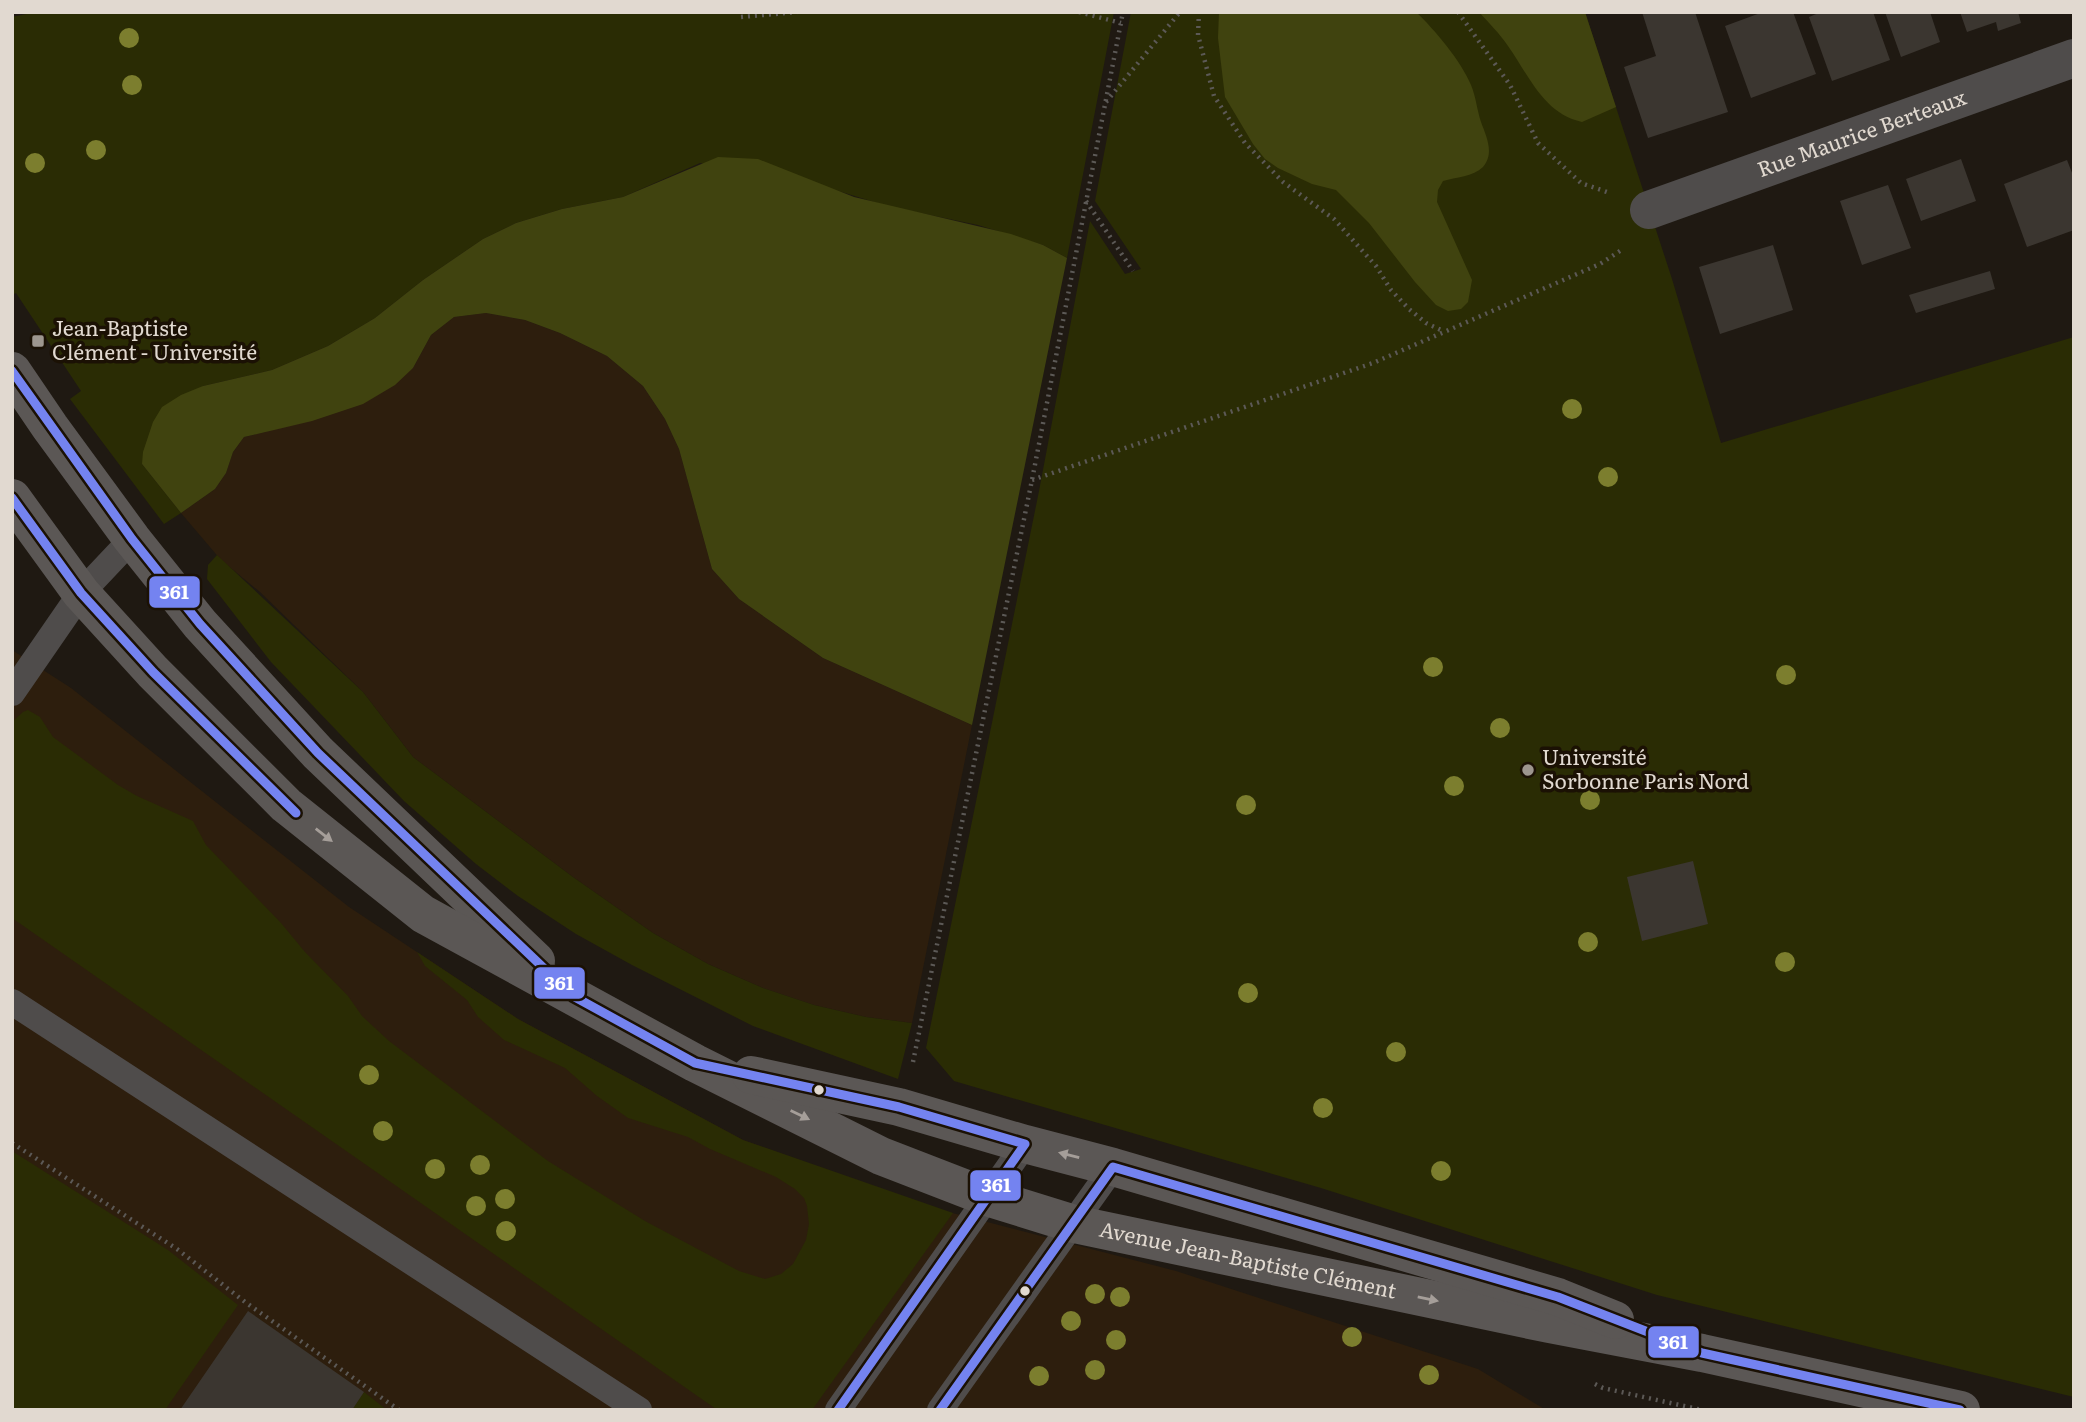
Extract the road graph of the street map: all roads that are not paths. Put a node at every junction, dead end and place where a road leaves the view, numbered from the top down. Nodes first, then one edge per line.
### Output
1 (2074, 58) edge
2 (1649, 210) road end
3 (12, 371) edge
4 (12, 498) edge
5 (132, 539) junction
6 (81, 593) junction
7 (12, 693) edge
8 (573, 996) junction
9 (12, 1002) edge
10 (695, 1063) junction
11 (1025, 1144) junction
12 (1113, 1167) junction
13 (987, 1197) junction
14 (1074, 1224) junction
15 (1702, 1353) junction
16 (639, 1410) edge
17 (838, 1410) edge
18 (940, 1410) edge
19 (1961, 1410) edge

1 - 2 street, Rue Maurice Berteaux
3 - 5 street, Avenue Jean-Baptiste Clément
4 - 6 street, Avenue Jean-Baptiste Clément
5 - 6 lane
5 - 8 street, Avenue Jean-Baptiste Clément
6 - 7 lane
6 -> 8 street, Avenue Jean-Baptiste Clément
8 - 10 street, Avenue Jean-Baptiste Clément
9 - 16 lane
10 - 11 street, Avenue Jean-Baptiste Clément
10 -> 13 street, Avenue Jean-Baptiste Clément
12 -> 11 street, Avenue Jean-Baptiste Clément
11 - 13 lane
12 - 14 lane
12 - 15 street, Avenue Jean-Baptiste Clément
13 - 14 street, Avenue Jean-Baptiste Clément
13 - 17 lane
14 -> 15 street, Avenue Jean-Baptiste Clément
14 - 18 lane
15 - 19 street, Avenue Jean-Baptiste Clément

